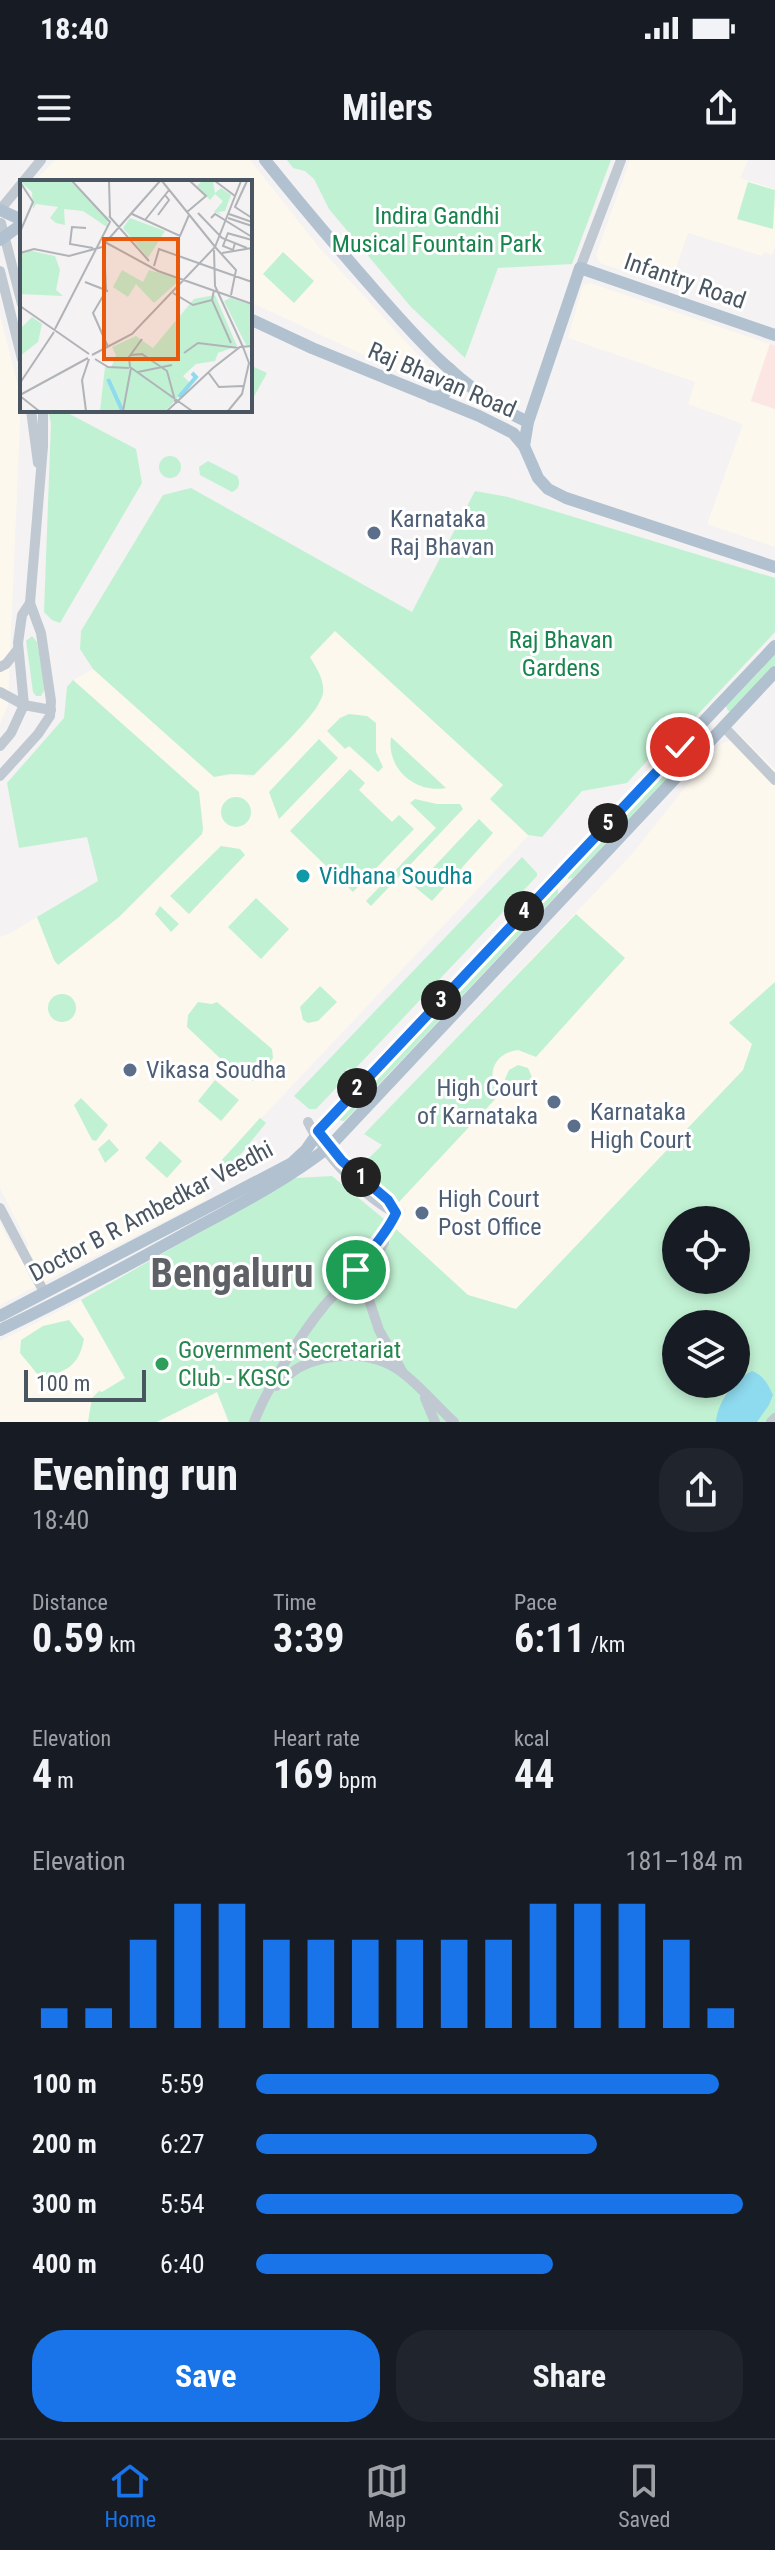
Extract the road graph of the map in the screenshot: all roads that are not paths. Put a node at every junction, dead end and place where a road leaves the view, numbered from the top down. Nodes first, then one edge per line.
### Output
1 (41, 160) edge
2 (265, 160) edge
3 (621, 160) edge
4 (28, 180) edge
5 (20, 191) edge
6 (2, 218) edge
7 (20, 224) edge
8 (2, 239) edge
9 (580, 268) junction
10 (0, 271) edge
11 (20, 298) edge
12 (252, 320) edge
13 (775, 335) edge
14 (20, 351) edge
15 (450, 369) junction
16 (431, 397) junction
17 (31, 412) edge
18 (43, 412) edge
19 (528, 422) junction
20 (524, 446) junction
21 (39, 473) junction
22 (775, 567) edge
23 (30, 603) junction
24 (41, 633) junction
25 (19, 634) junction
26 (775, 646) edge
27 (18, 649) junction
28 (0, 667) edge
29 (775, 672) edge
30 (0, 692) edge
31 (24, 705) junction
32 (717, 707) junction
33 (51, 710) junction
34 (702, 722) junction
35 (724, 727) junction
36 (0, 746) edge
37 (0, 776) edge
38 (775, 780) edge
39 (317, 1134) junction
40 (328, 1148) junction
41 (0, 1208) edge
42 (384, 1236) junction
43 (44, 1292) junction
44 (0, 1316) edge
45 (0, 1330) edge
46 (403, 1373) junction
47 (414, 1383) junction
48 (271, 1390) junction
49 (254, 1422) edge
50 (435, 1422) edge
51 (454, 1422) edge

1 - 4 street
2 - 15 main road
3 - 9 street
5 - 6 street
6 - 8 street
7 - 8 main road
8 - 11 street
9 - 13 main road, Infantry Road
9 - 19 main road
10 - 14 street
12 - 16 main road, Raj Bhavan Road
15 - 16 main road
15 - 19 main road
16 - 20 main road, Raj Bhavan Road
17 - 21 street
18 - 21 street
19 - 20 main road
20 - 22 main road, Raj Bhavan Road
21 - 23 street
23 - 24 street
23 - 25 street
24 - 25 street
24 - 33 street
25 - 27 street
26 - 32 main road, Doctor B R Ambedkar Veedhi
27 - 28 street
27 - 31 street
29 - 35 main road, Doctor B R Ambedkar Veedhi
30 - 31 street
31 - 33 street
31 - 36 street
32 - 34 main road, Doctor B R Ambedkar Veedhi
32 - 35 main road
33 - 37 street
34 - 35 main road
34 - 39 main road, Doctor B R Ambedkar Veedhi
35 - 38 street
35 - 40 main road, Doctor B R Ambedkar Veedhi
39 - 40 street
39 - 43 main road, Doctor B R Ambedkar Veedhi
40 - 42 street
40 - 45 main road, Doctor B R Ambedkar Veedhi
41 - 43 street
42 - 46 street
42 - 48 street
43 - 44 main road, Doctor B R Ambedkar Veedhi
46 - 47 street
46 - 48 street
47 - 50 street
47 - 51 street
48 - 49 street

